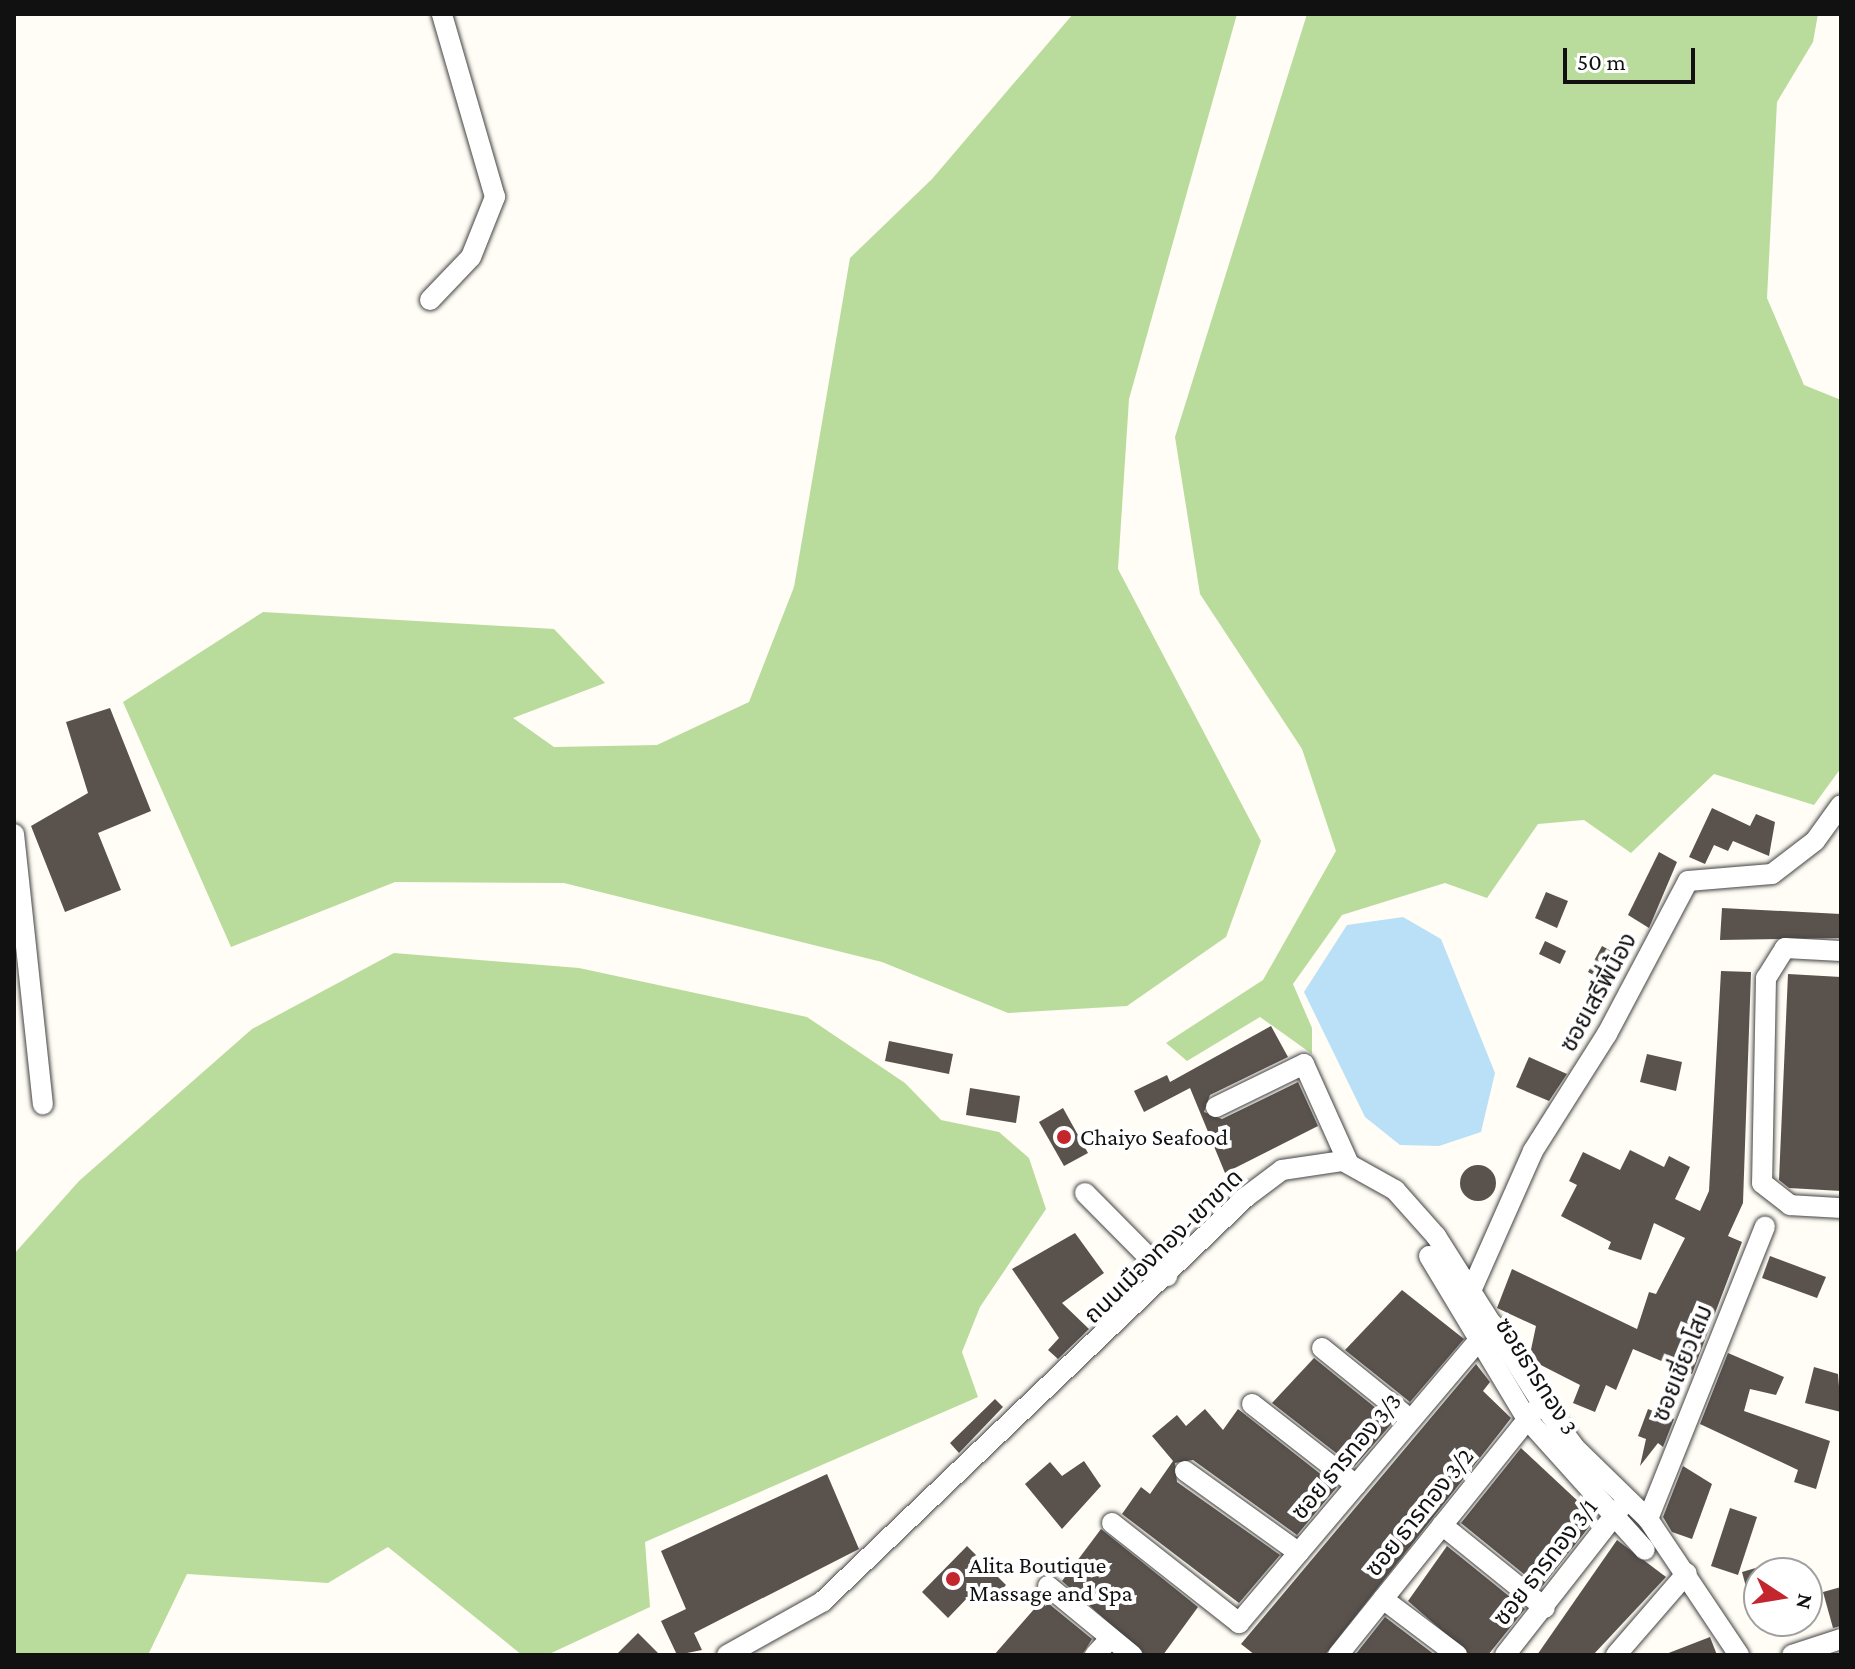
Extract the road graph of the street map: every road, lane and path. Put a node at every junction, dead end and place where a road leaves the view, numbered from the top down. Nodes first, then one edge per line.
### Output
1 (442, 14) edge
2 (430, 300) dead end
3 (1841, 805) edge
4 (14, 834) edge
5 (20, 948) edge
6 (1841, 951) edge
7 (43, 1104) dead end
8 (1216, 1107) dead end
9 (1348, 1162) junction
10 (1085, 1193) dead end
11 (1841, 1208) edge
12 (1765, 1226) dead end
13 (1429, 1256) dead end
14 (1167, 1276) junction
15 (1471, 1291) junction
16 (1488, 1330) junction
17 (1322, 1348) dead end
18 (1541, 1402) junction
19 (1252, 1404) dead end
20 (1410, 1419) junction
21 (1527, 1419) junction
22 (1185, 1471) dead end
23 (1356, 1485) junction
24 (1620, 1510) junction
25 (1648, 1519) junction
26 (1112, 1523) dead end
27 (1442, 1525) junction
28 (1645, 1550) dead end
29 (1299, 1553) junction
30 (1687, 1573) junction
31 (1048, 1586) dead end
32 (1383, 1599) junction
33 (1545, 1608) junction
34 (1111, 1638) junction
35 (1841, 1639) edge
36 (727, 1655) edge
37 (1095, 1655) edge
38 (1132, 1655) edge
39 (1338, 1655) edge
40 (1457, 1655) edge
41 (1505, 1655) edge
42 (1616, 1655) edge
43 (1739, 1655) edge
44 (1792, 1655) edge

1 - 2 street
3 - 15 street, ซอยเสรีพี่น้อง
4 - 5 street
5 - 7 street
6 - 11 street
8 - 9 street
9 - 14 street, ถนนเมืองทอง-เขาขาด
9 - 15 street
10 - 14 street
12 - 25 street, ซอยเชี่ยวโสม
13 - 16 street, ซอยธารทอง 3
14 - 36 street, ถนนเมืองทอง-เขาขาด
15 - 16 street
16 - 18 street
16 - 20 street, ซอย ธารทอง 3/3
16 - 21 street, ซอยธารทอง 3
17 - 20 street
18 - 21 street, ซอย ธารทอง 3/2
18 - 24 street
19 - 23 street
20 - 23 street, ซอย ธารทอง 3/3
21 - 24 street, ซอยธารทอง 3
21 - 27 street, ซอย ธารทอง 3/2
22 - 29 street
23 - 29 street, ซอย ธารทอง 3/3
24 - 25 street
24 - 28 street, ซอยธารทอง 3
24 - 33 street, ซอย ธารทอง 3/1
25 - 30 street
26 - 29 street, ซอย ธารทอง 3/3
27 - 32 street, ซอย ธารทอง 3/2
27 - 33 street
30 - 42 street
30 - 43 street
31 - 34 street
32 - 39 street, ซอย ธารทอง 3/2
32 - 40 street
33 - 41 street, ซอย ธารทอง 3/1
34 - 37 street
34 - 38 street
35 - 44 street

